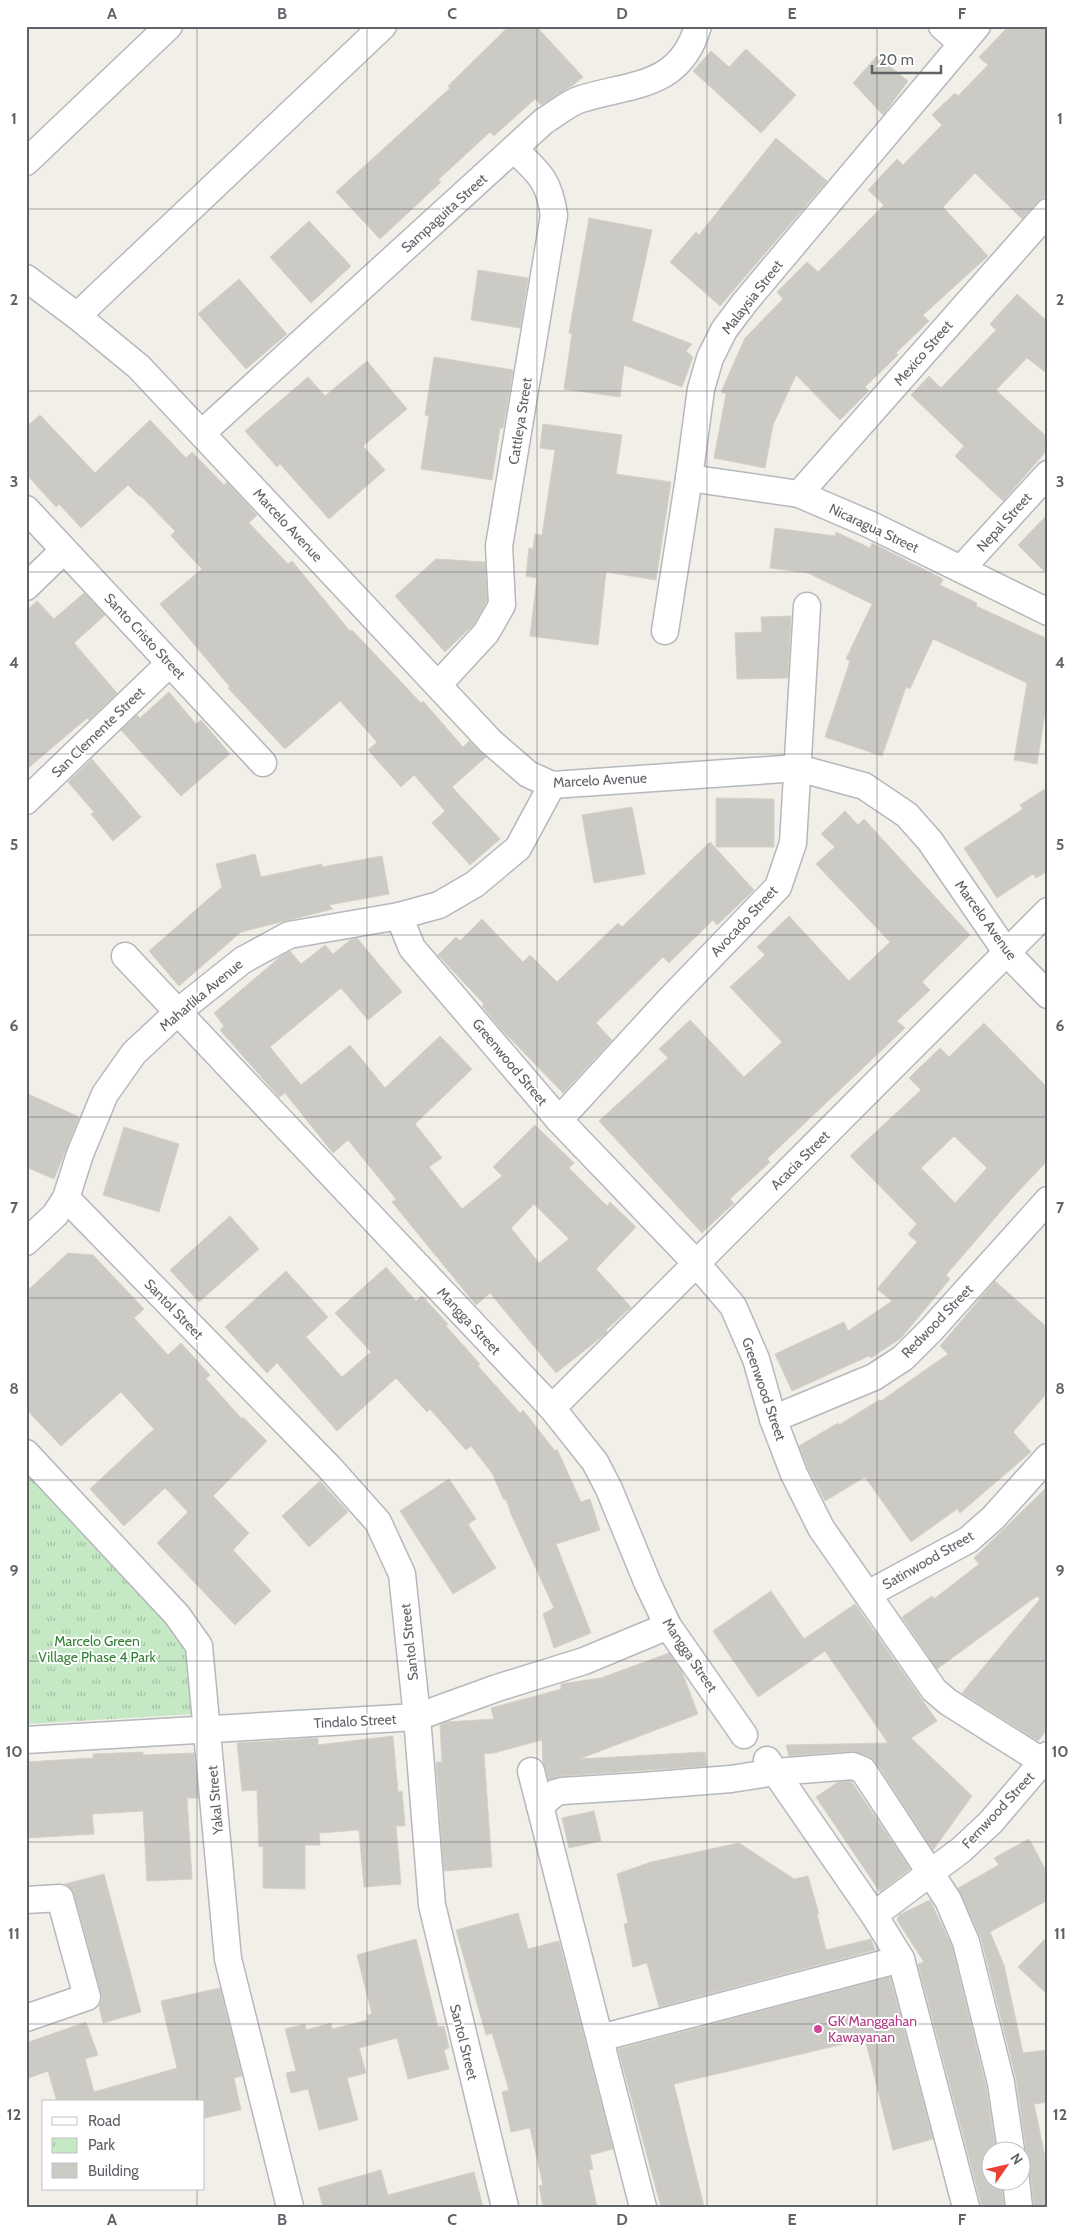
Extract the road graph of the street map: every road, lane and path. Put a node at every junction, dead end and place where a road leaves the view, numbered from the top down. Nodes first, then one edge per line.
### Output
1 (169, 26) edge
2 (383, 26) edge
3 (698, 26) edge
4 (942, 26) edge
5 (969, 35) edge
6 (514, 149) junction
7 (26, 162) edge
8 (1048, 212) edge
9 (26, 278) edge
10 (77, 316) junction
11 (202, 433) junction
12 (1048, 474) edge
13 (690, 478) junction
14 (799, 494) junction
15 (26, 509) edge
16 (64, 550) junction
17 (961, 569) junction
18 (26, 587) edge
19 (807, 606) dead end
20 (1048, 612) edge
21 (665, 631) dead end
22 (170, 663) junction
23 (438, 685) junction
24 (263, 763) dead end
25 (798, 768) junction
26 (552, 785) junction
27 (26, 800) edge
28 (1048, 911) edge
29 (399, 916) junction
30 (1007, 953) junction
31 (125, 956) dead end
32 (1048, 995) edge
33 (179, 1011) junction
34 (559, 1120) junction
35 (66, 1198) junction
36 (1048, 1200) edge
37 (26, 1242) edge
38 (697, 1264) junction
39 (552, 1408) junction
40 (773, 1419) junction
41 (26, 1453) edge
42 (1048, 1457) edge
43 (868, 1594) junction
44 (668, 1626) junction
45 (417, 1717) junction
46 (208, 1730) junction
47 (744, 1735) dead end
48 (26, 1740) edge
49 (1046, 1761) edge
50 (769, 1764) junction
51 (531, 1771) dead end
52 (540, 1806) junction
53 (931, 1873) junction
54 (26, 1900) edge
55 (874, 1915) junction
56 (901, 1959) junction
57 (26, 2018) edge
58 (600, 2038) junction
59 (1010, 2140) edge
60 (1017, 2190) edge
61 (290, 2207) edge
62 (505, 2207) edge
63 (643, 2207) edge
64 (966, 2207) edge
65 (1019, 2207) edge

1 - 7 street
2 - 10 street
3 - 6 street, Sampaguita Street
4 - 5 street
5 - 13 street, Malaysia Street
6 - 11 street, Sampaguita Street
6 - 23 street, Cattleya Street
8 - 14 street, Mexico Street
9 - 10 street, Marcelo Avenue
10 - 11 street, Marcelo Avenue
11 - 23 street, Marcelo Avenue
12 - 17 street, Nepal Street
13 - 14 street, Nicaragua Street
13 - 21 street, Malaysia Street
14 - 17 street, Nicaragua Street
15 - 16 street, Santo Cristo Street
16 - 18 street
16 - 22 street, Santo Cristo Street
17 - 20 street, Nicaragua Street
19 - 25 street, Avocado Street
22 - 24 street, Santo Cristo Street
22 - 27 street, San Clemente Street
23 - 26 street, Marcelo Avenue
25 - 26 street, Marcelo Avenue
25 - 30 street, Marcelo Avenue
25 - 34 street, Avocado Street
26 - 29 street, Maharlika Avenue
28 - 30 street, Acacia Street
29 - 33 street, Maharlika Avenue
29 - 34 street, Greenwood Street
30 - 32 street, Marcelo Avenue
30 - 38 street, Acacia Street
31 - 33 street, Mangga Street
33 - 35 street, Maharlika Avenue
33 - 39 street, Mangga Street
34 - 38 street, Greenwood Street
35 - 37 street, Maharlika Avenue
35 - 45 street, Santol Street
36 - 40 street, Redwood Street
38 - 39 street, Acacia Street
38 - 40 street, Greenwood Street
39 - 44 street, Mangga Street
40 - 43 street, Greenwood Street
41 - 46 street, Yakal Street
42 - 43 street, Satinwood Street
43 - 49 street, Greenwood Street
44 - 45 street, Tindalo Street
44 - 47 street, Mangga Street
45 - 46 street, Tindalo Street
45 - 62 street, Santol Street
46 - 48 street, Tindalo Street
46 - 61 street, Yakal Street
49 - 53 street, Fernwood Street
50 - 52 street
50 - 53 street
50 - 55 street
51 - 52 street
52 - 58 street
53 - 55 street, Fernwood Street
53 - 59 street
54 - 57 street
55 - 56 street
56 - 58 street
56 - 64 street
58 - 63 street
60 - 65 street

